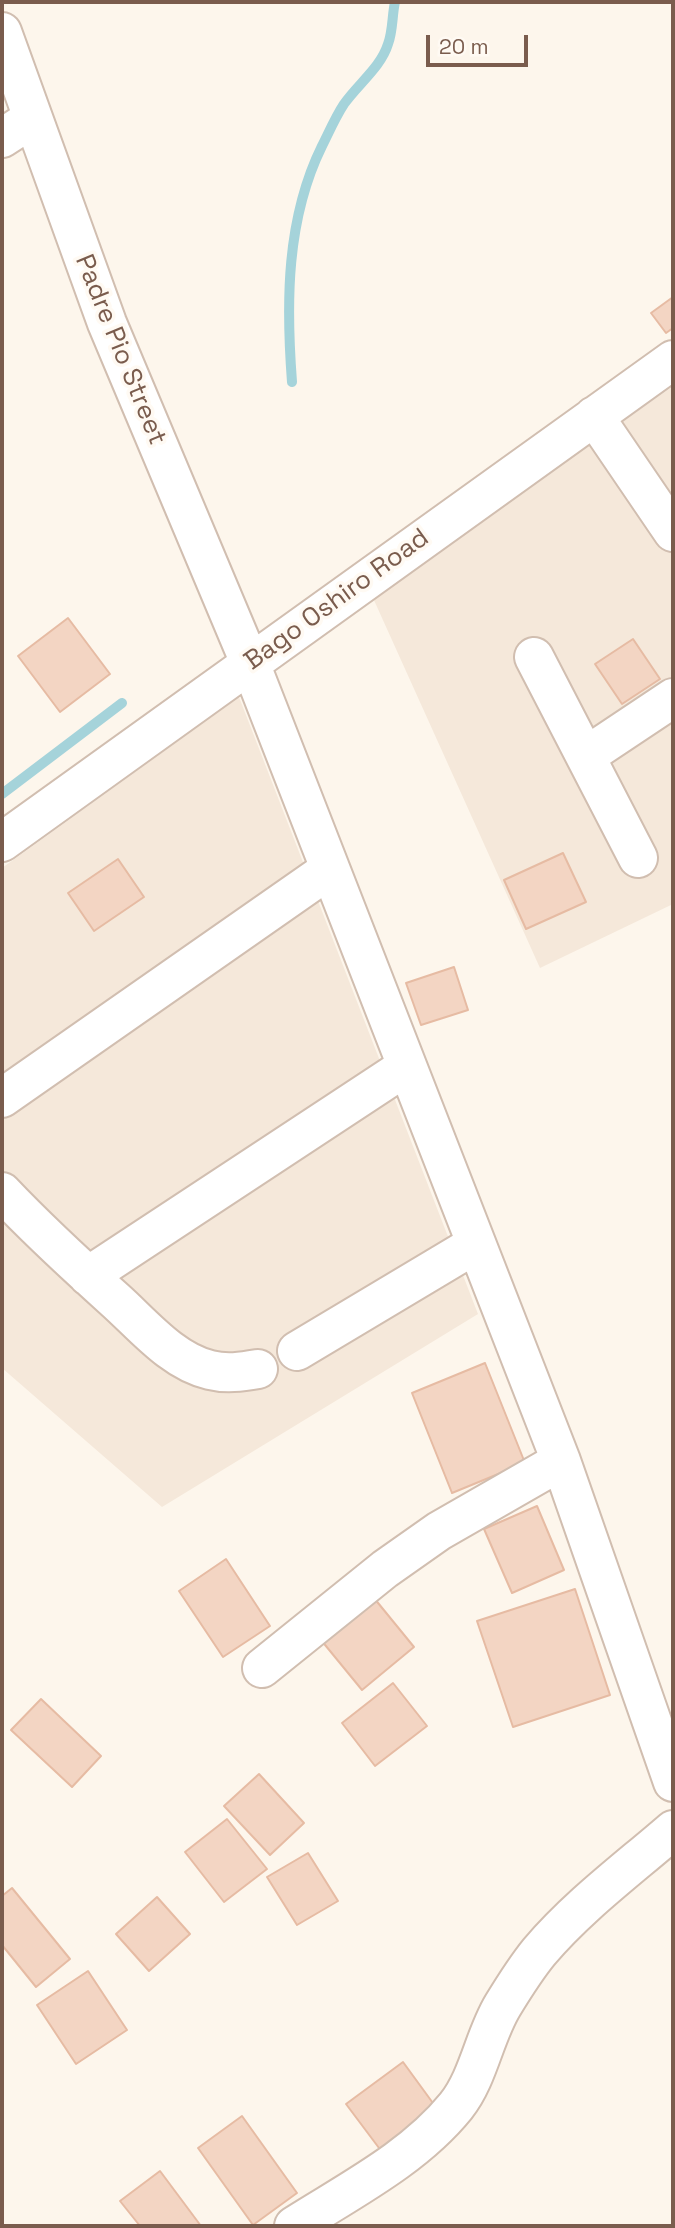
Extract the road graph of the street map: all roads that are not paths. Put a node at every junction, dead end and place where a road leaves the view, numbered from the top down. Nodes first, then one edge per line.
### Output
1 (2, 32) edge
2 (17, 128) edge
3 (673, 360) edge
4 (594, 416) junction
5 (673, 532) edge
6 (534, 657) dead end
7 (250, 663) junction
8 (673, 698) edge
9 (586, 757) junction
10 (2, 842) edge
11 (638, 859) dead end
12 (330, 869) junction
13 (407, 1066) junction
14 (2, 1098) edge
15 (2, 1192) edge
16 (476, 1244) junction
17 (88, 1276) junction
18 (297, 1351) dead end
19 (258, 1369) dead end
20 (561, 1461) junction
21 (262, 1668) dead end
22 (673, 1782) edge
23 (673, 1829) edge
24 (294, 2226) edge

1 - 2 street, Padre Pio Street
2 - 7 street, Padre Pio Street
3 - 4 street, Bago Oshiro Road
4 - 5 street
4 - 7 street, Bago Oshiro Road
6 - 9 street
7 - 10 street, Bago Oshiro Road
7 - 12 street, Padre Pio Street
8 - 9 street
9 - 11 street
12 - 13 street, Padre Pio Street
12 - 14 street
13 - 16 street, Padre Pio Street
13 - 17 street
15 - 17 street
16 - 18 street
16 - 20 street, Padre Pio Street
17 - 19 street
20 - 21 street
20 - 22 street, Padre Pio Street
23 - 24 street

